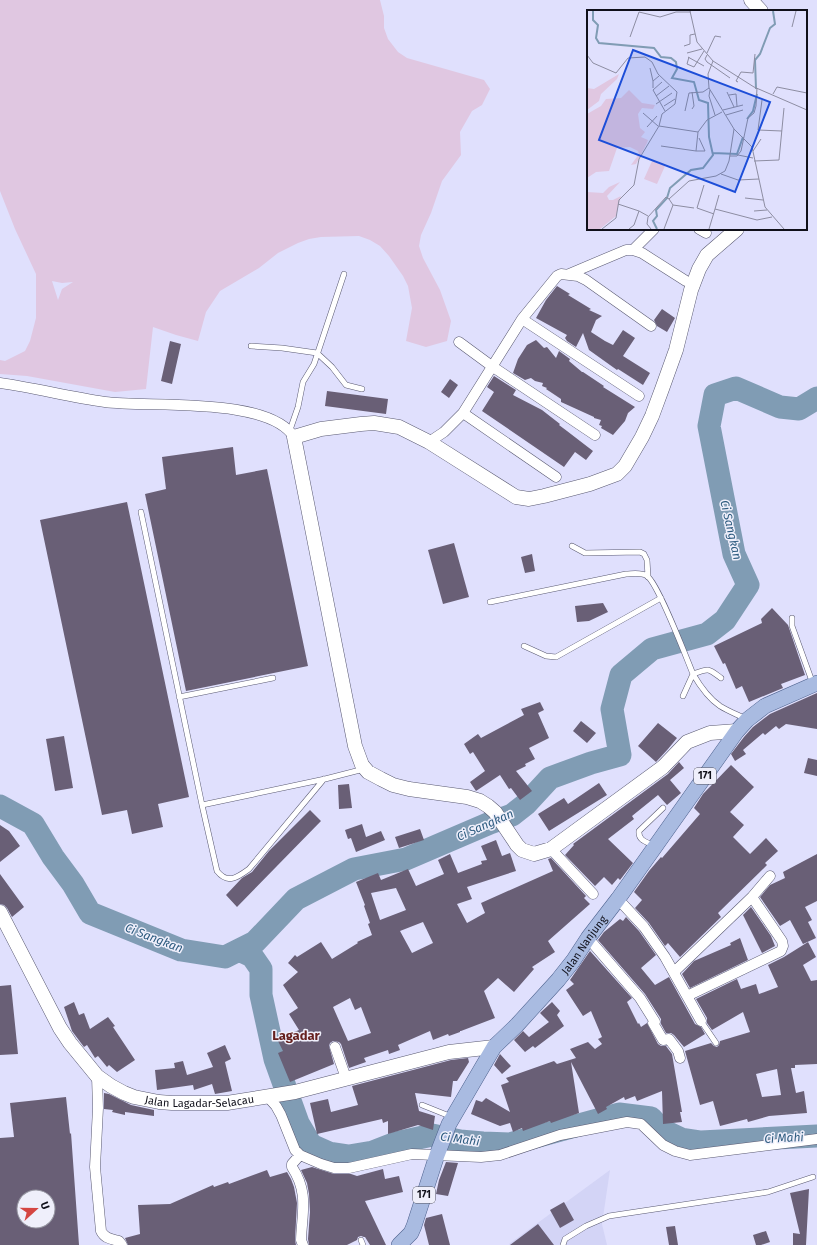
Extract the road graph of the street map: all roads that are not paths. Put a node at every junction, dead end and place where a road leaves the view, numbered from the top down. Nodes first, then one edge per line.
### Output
1 (751, 0) edge
2 (760, 10) edge
3 (653, 230) edge
4 (736, 230) edge
5 (633, 250) junction
6 (344, 274) dead end
7 (569, 274) junction
8 (686, 281) dead end
9 (522, 319) junction
10 (651, 326) dead end
11 (459, 342) dead end
12 (251, 346) dead end
13 (317, 353) junction
14 (493, 367) junction
15 (0, 383) edge
16 (362, 389) dead end
17 (638, 396) dead end
18 (463, 413) junction
19 (292, 433) junction
20 (595, 435) dead end
21 (429, 442) junction
22 (556, 477) dead end
23 (141, 512) dead end
24 (572, 546) dead end
25 (648, 576) junction
26 (661, 598) junction
27 (490, 602) dead end
28 (792, 618) dead end
29 (524, 646) dead end
30 (693, 674) junction
31 (273, 678) dead end
32 (721, 678) dead end
33 (815, 684) edge
34 (683, 696) dead end
35 (180, 697) junction
36 (742, 725) junction
37 (365, 769) junction
38 (325, 779) junction
39 (202, 805) junction
40 (663, 808) dead end
41 (655, 846) junction
42 (551, 849) junction
43 (770, 876) dead end
44 (593, 894) dead end
45 (752, 897) junction
46 (618, 899) junction
47 (0, 912) edge
48 (588, 938) junction
49 (674, 972) junction
50 (687, 996) junction
51 (701, 1021) joint
52 (716, 1043) dead end
53 (335, 1047) dead end
54 (494, 1047) junction
55 (680, 1058) dead end
56 (97, 1076) junction
57 (346, 1078) junction
58 (267, 1096) junction
59 (422, 1105) dead end
60 (451, 1121) junction
61 (817, 1139) edge
62 (300, 1155) junction
63 (437, 1155) junction
64 (812, 1177) dead end
65 (122, 1245) edge
66 (303, 1245) edge
67 (399, 1245) edge
68 (563, 1245) edge

1 - 2 street
3 - 5 street
4 - 21 street
5 - 7 street
5 - 8 street
6 - 13 lane
7 - 9 street
7 - 10 street
9 - 14 street
9 - 17 street
11 - 14 street
12 - 13 lane
13 - 16 lane
13 - 19 lane
14 - 18 street
14 - 20 street
15 - 19 street
18 - 21 street
18 - 22 street
19 - 21 street
19 - 37 street
23 - 35 lane
24 - 25 lane
25 - 26 lane
25 - 27 lane
26 - 29 lane
26 - 30 lane
28 - 33 lane
30 - 32 lane
30 - 34 lane
30 - 36 lane
31 - 35 lane
33 - 36 main road, Jalan Nanjung / 171
35 - 39 lane
36 - 41 main road, Jalan Nanjung / 171
36 - 42 street
37 - 38 lane
37 - 42 street
38 - 39 lane
38 - 39 lane
40 - 41 lane
41 - 46 main road, Jalan Nanjung / 171
42 - 44 street
43 - 45 street
45 - 49 street
45 - 50 street
46 - 48 main road, Jalan Nanjung / 171
46 - 49 street
47 - 56 street, Jalan Lagadar-Selacau
48 - 54 main road, Jalan Nanjung / 171
48 - 55 street
49 - 50 street
50 - 51 street
51 - 52 lane
53 - 57 street
54 - 57 street, Jalan Lagadar-Selacau
54 - 60 main road, Jalan Nanjung / 171
56 - 58 street, Jalan Lagadar-Selacau
56 - 65 street
57 - 58 street, Jalan Lagadar-Selacau
58 - 62 street
59 - 60 lane
60 - 63 main road, Jalan Nanjung / 171
61 - 63 street
62 - 63 street
62 - 66 street
63 - 67 main road, Jalan Nanjung / 171
64 - 68 lane

